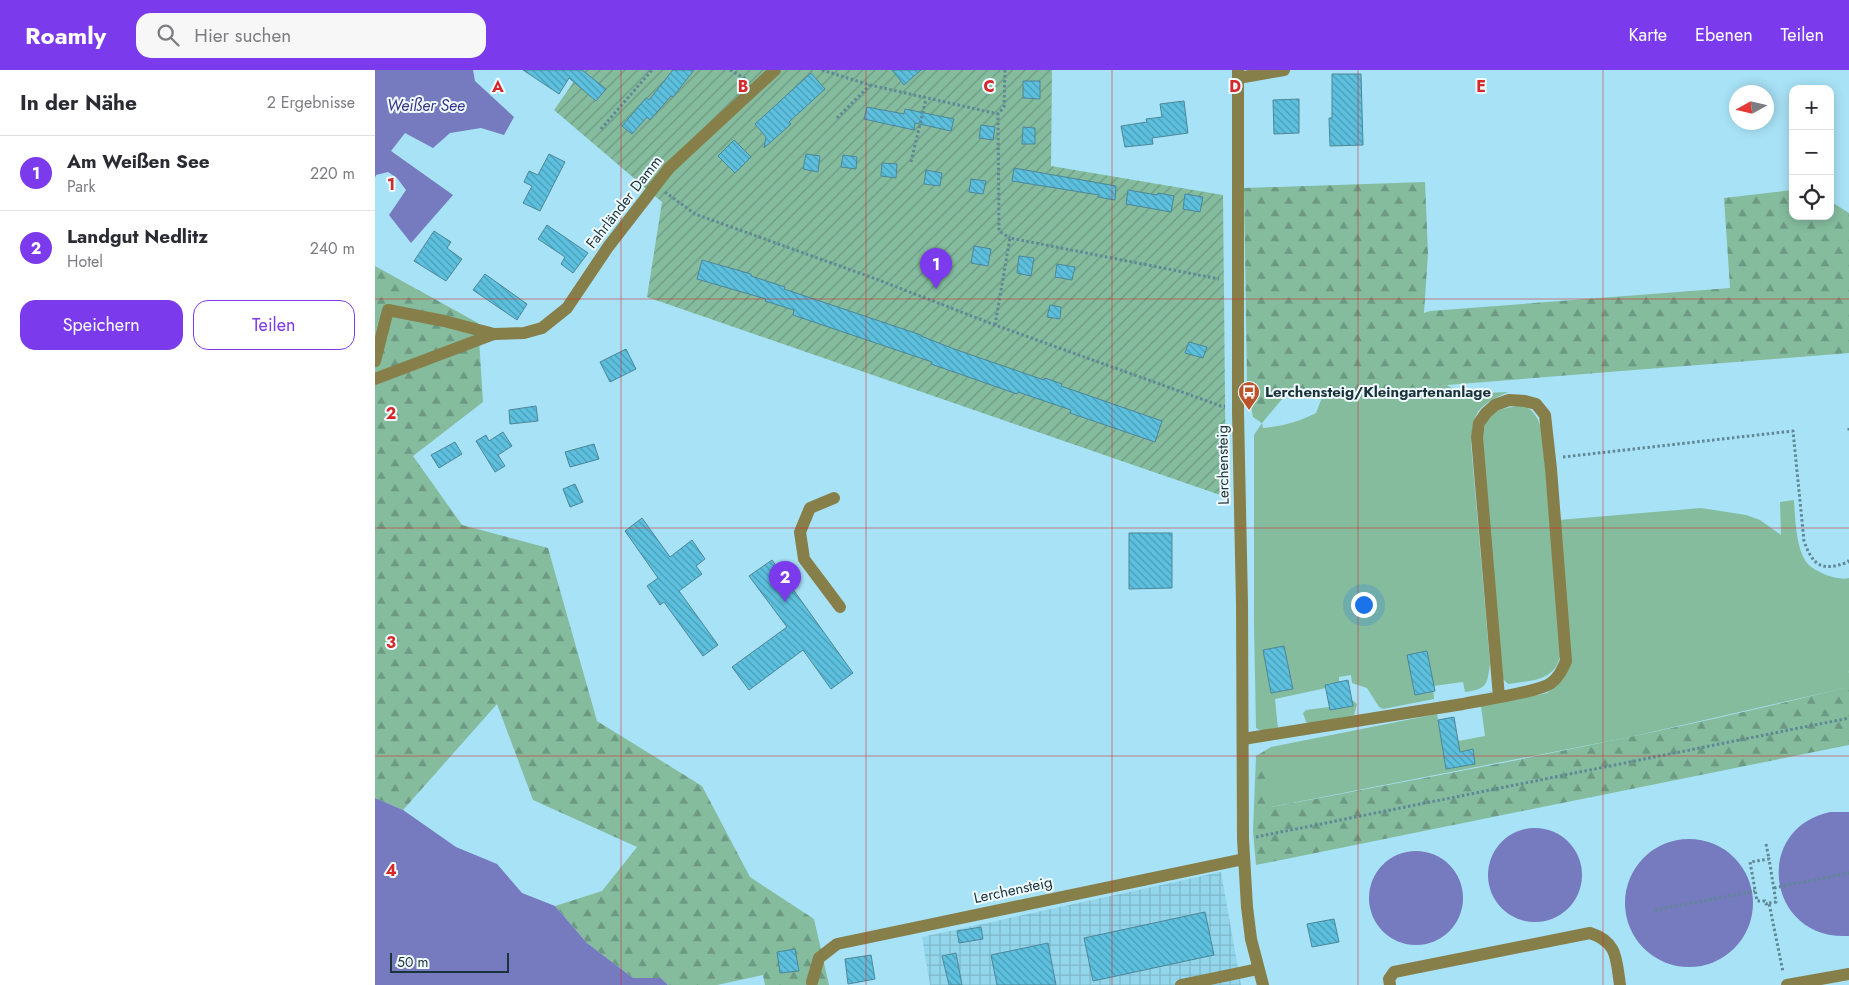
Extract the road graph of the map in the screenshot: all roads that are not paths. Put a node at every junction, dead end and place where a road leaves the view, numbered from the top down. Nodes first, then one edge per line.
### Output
1 (775, 70) edge
2 (1284, 70) edge
3 (1238, 74) edge
4 (494, 334) junction
5 (375, 361) edge
6 (375, 379) edge
7 (834, 498) dead end
8 (840, 607) dead end
9 (1499, 697) junction
10 (1243, 739) junction
11 (1244, 859) junction
12 (1258, 969) junction
13 (1849, 974) edge
14 (1786, 980) edge
15 (812, 982) dead end
16 (1181, 985) edge
17 (1263, 985) edge
18 (1390, 985) edge
19 (1620, 985) edge

1 - 4 street, Fahrländer Damm
2 - 3 street
3 - 10 street, Lerchensteig
4 - 5 street, Fahrländer Damm
4 - 6 street, Fahrländer Damm
7 - 8 street
9 - 9 street
9 - 10 street
10 - 11 street, Lerchensteig
11 - 12 street, Lerchensteig
11 - 15 street, Lerchensteig
12 - 16 street
12 - 17 street, Lerchensteig
13 - 14 street
18 - 19 street

